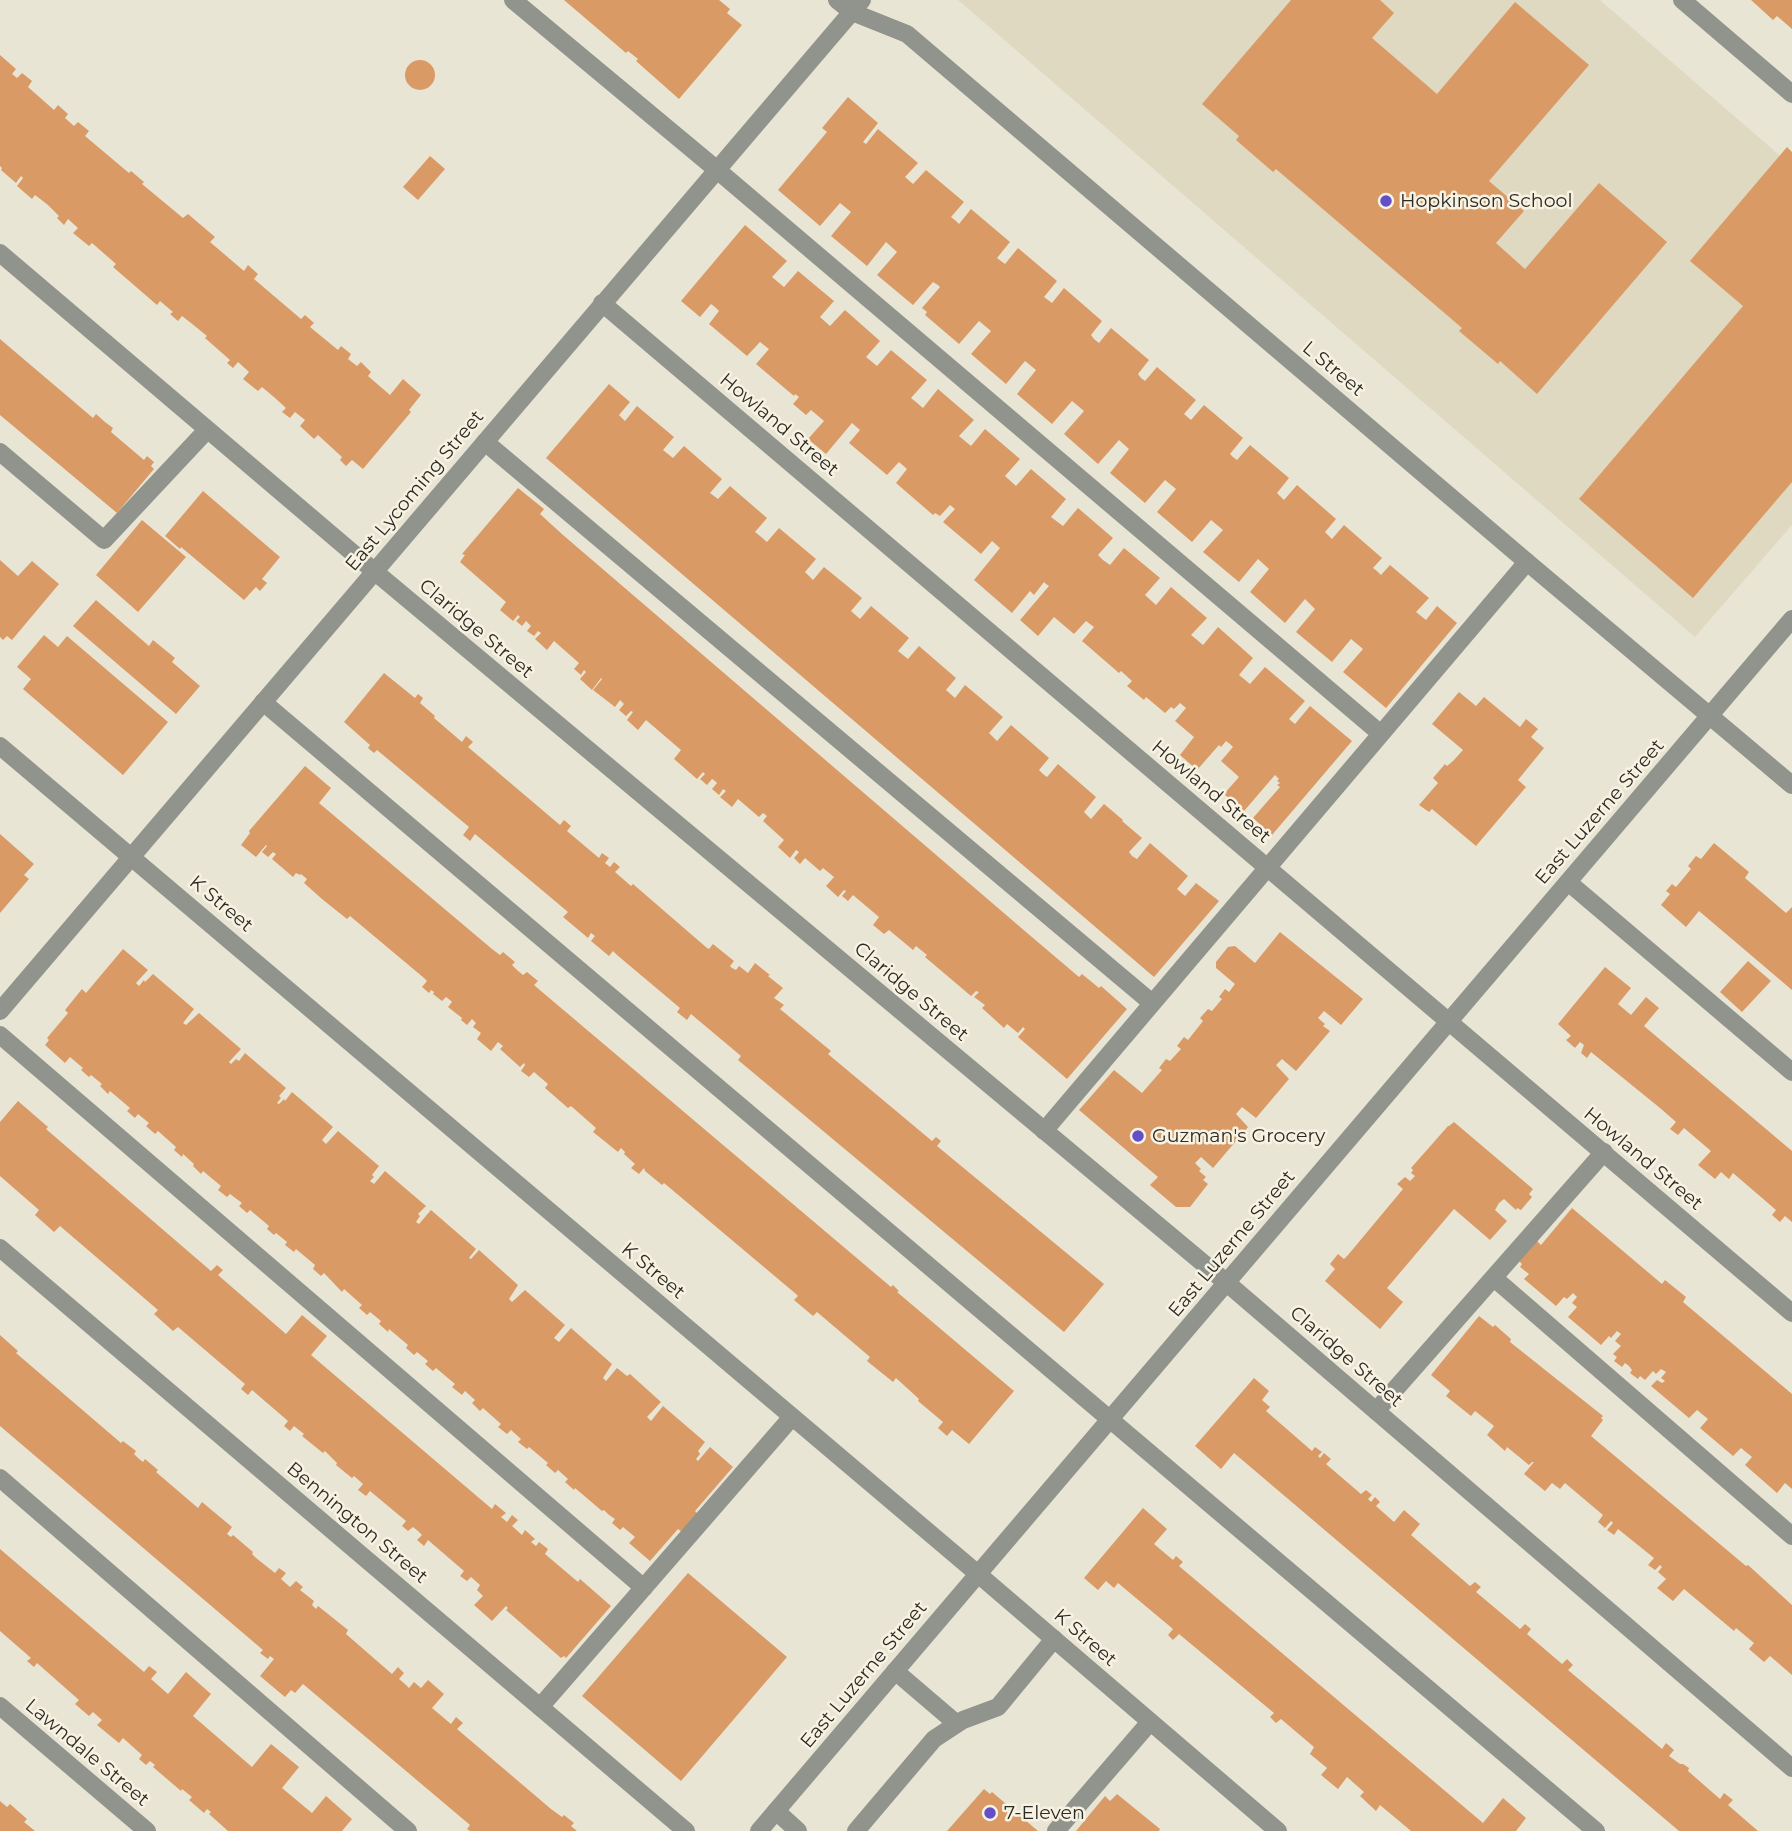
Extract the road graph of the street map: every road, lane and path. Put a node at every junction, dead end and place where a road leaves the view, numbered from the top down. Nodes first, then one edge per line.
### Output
1 (513, 0) edge
2 (837, 0) edge
3 (1682, 0) edge
4 (857, 6) edge
5 (1792, 94) edge
6 (716, 169) junction
7 (0, 253) edge
8 (602, 303) junction
9 (207, 430) junction
10 (485, 442) junction
11 (0, 452) edge
12 (1527, 562) junction
13 (374, 571) junction
14 (1792, 619) edge
15 (263, 702) junction
16 (1710, 716) junction
17 (1381, 734) junction
18 (0, 746) edge
19 (1792, 785) edge
20 (132, 856) junction
21 (1268, 867) junction
22 (1568, 882) junction
23 (1152, 1003) junction
24 (0, 1011) edge
25 (1449, 1021) junction
26 (0, 1035) edge
27 (1792, 1072) edge
28 (1044, 1130) junction
29 (1604, 1153) junction
30 (0, 1248) edge
31 (1494, 1278) junction
32 (1227, 1283) junction
33 (1792, 1313) edge
34 (1376, 1411) junction
35 (792, 1417) junction
36 (1110, 1420) junction
37 (0, 1478) edge
38 (1792, 1536) edge
39 (978, 1574) junction
40 (644, 1588) junction
41 (1054, 1639) junction
42 (895, 1671) junction
43 (0, 1706) edge
44 (540, 1707) junction
45 (1150, 1721) junction
46 (957, 1724) junction
47 (1792, 1768) edge
48 (776, 1811) junction
49 (148, 1831) edge
50 (408, 1831) edge
51 (686, 1831) edge
52 (759, 1831) edge
53 (798, 1831) edge
54 (856, 1831) edge
55 (1056, 1831) edge
56 (1278, 1831) edge
57 (1596, 1831) edge

1 - 6 street
2 - 4 street, L Street
3 - 5 street
4 - 6 street, East Lycoming Street
4 - 12 street, L Street
6 - 8 street, East Lycoming Street
6 - 17 street
7 - 9 street, Claridge Street
8 - 10 street, East Lycoming Street
8 - 21 street, Howland Street
9 - 11 street
9 - 13 street, Claridge Street
10 - 13 street, East Lycoming Street
10 - 23 street
12 - 16 street, L Street
12 - 17 street
13 - 15 street, East Lycoming Street
13 - 28 street, Claridge Street
14 - 16 street, East Luzerne Street
15 - 20 street, East Lycoming Street
15 - 36 street
16 - 19 street, L Street
16 - 22 street, East Luzerne Street
17 - 21 street
18 - 20 street, K Street
20 - 24 street, East Lycoming Street
20 - 35 street, K Street
21 - 23 street
21 - 25 street, Howland Street
22 - 25 street, East Luzerne Street
22 - 27 street
23 - 28 street
25 - 29 street, Howland Street
25 - 32 street, East Luzerne Street
26 - 40 street
28 - 32 street, Claridge Street
29 - 31 street
29 - 33 street, Howland Street
30 - 44 street, Bennington Street
31 - 34 street
31 - 38 street
32 - 34 street, Claridge Street
32 - 36 street, East Luzerne Street
34 - 47 street, Claridge Street
35 - 39 street, K Street
35 - 40 street
36 - 39 street, East Luzerne Street
36 - 57 street
37 - 50 street
39 - 41 street, K Street
39 - 42 street, East Luzerne Street
40 - 44 street
41 - 45 street, K Street
41 - 46 street
42 - 46 street
42 - 48 street, East Luzerne Street
43 - 49 street, Lawndale Street
44 - 51 street, Bennington Street
45 - 55 street
45 - 56 street, K Street
46 - 54 street
48 - 52 street, East Luzerne Street
48 - 53 street

